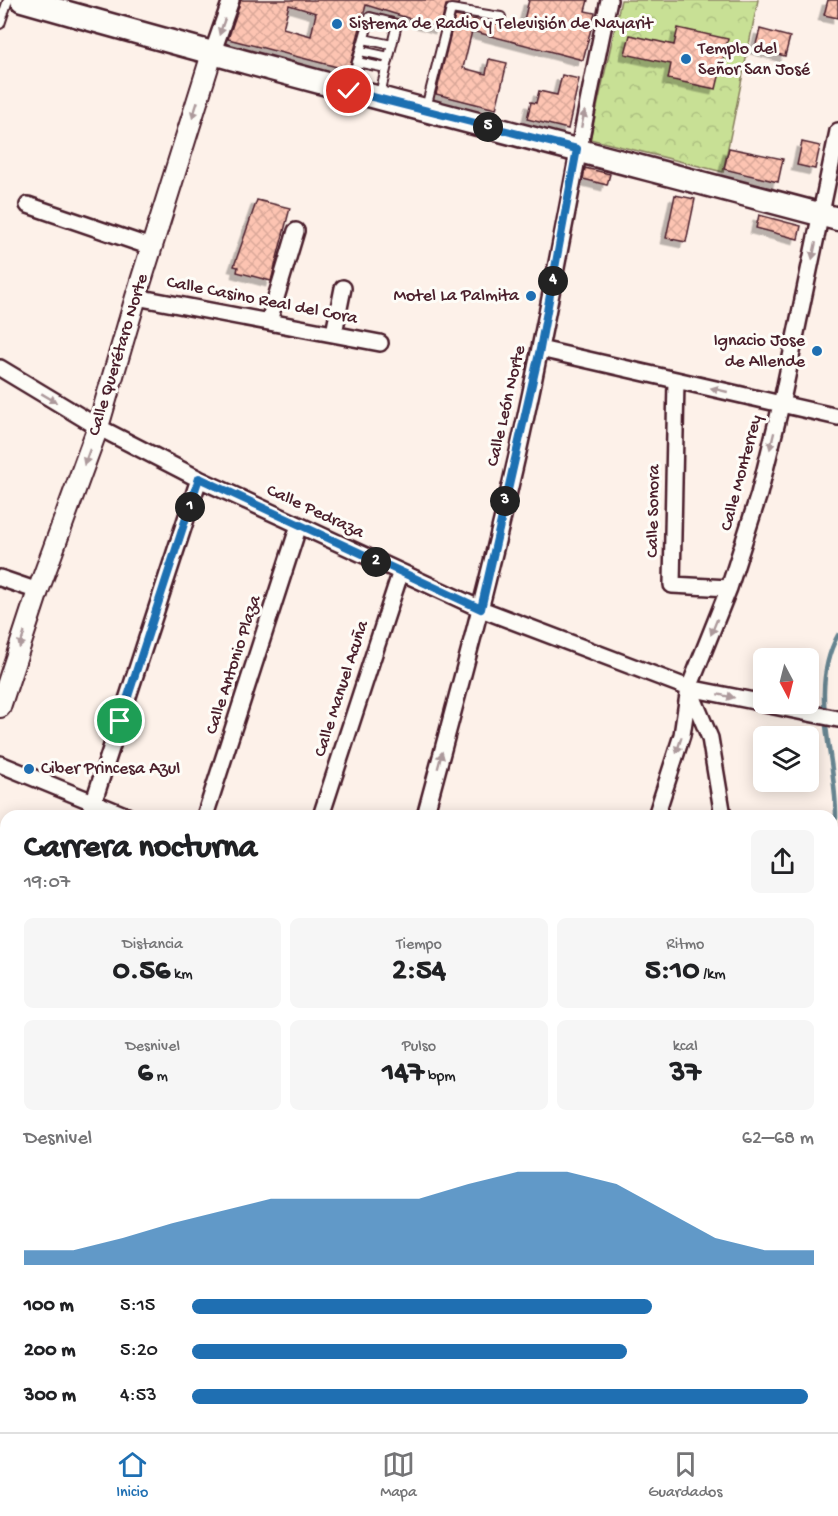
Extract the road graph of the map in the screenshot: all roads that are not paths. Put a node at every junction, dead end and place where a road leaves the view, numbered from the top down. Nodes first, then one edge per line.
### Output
1 (8, 0) edge
2 (22, 0) edge
3 (231, 0) edge
4 (609, 0) edge
5 (501, 16) dead end
6 (0, 24) edge
7 (364, 39) junction
8 (392, 45) junction
9 (361, 51) junction
10 (212, 54) junction
11 (389, 57) junction
12 (357, 62) junction
13 (386, 68) junction
14 (349, 91) junction
15 (378, 99) junction
16 (425, 112) junction
17 (838, 131) edge
18 (577, 149) junction
19 (28, 205) dead end
20 (830, 217) edge
21 (296, 231) dead end
22 (151, 247) junction
23 (343, 288) dead end
24 (136, 297) junction
25 (268, 321) junction
26 (334, 333) junction
27 (380, 343) dead end
28 (540, 349) junction
29 (0, 368) edge
30 (676, 380) junction
31 (781, 405) junction
32 (838, 417) edge
33 (98, 428) junction
34 (199, 478) junction
35 (299, 525) junction
36 (400, 574) junction
37 (0, 578) edge
38 (729, 588) junction
39 (38, 591) junction
40 (481, 609) junction
41 (689, 688) junction
42 (753, 701) edge
43 (0, 707) edge
44 (817, 714) edge
45 (838, 719) edge
46 (0, 764) edge
47 (91, 809) edge
48 (207, 810) edge
49 (323, 810) edge
50 (427, 810) edge
51 (658, 810) edge
52 (722, 810) edge

1 - 6 lane
2 - 10 main road
3 -> 10 street, Calle Querétaro Norte
18 -> 4 street, Calle León Norte
5 - 16 lane
7 - 8 lane
7 - 8 lane
7 - 9 lane
8 - 11 lane
9 - 11 lane
9 - 12 lane
10 - 14 main road
10 -> 22 street, Calle Querétaro Norte
11 - 13 lane
12 - 13 lane
12 - 14 lane
13 - 15 lane
14 - 15 main road
15 - 16 main road
16 - 18 main road
17 - 20 street, Calle Monterrey
18 - 20 main road
18 - 28 street, Calle León Norte
19 - 22 street
20 -> 31 street, Calle Monterrey
21 - 25 street
22 - 24 street, Calle Querétaro Norte
23 - 26 street
24 - 25 street, Calle Casino Real del Cora
24 - 33 street, Calle Querétaro Norte
25 - 26 street, Calle Casino Real del Cora
26 - 27 street, Calle Casino Real del Cora
28 - 30 street
28 - 40 street, Calle León Norte
29 -> 33 street, Calle Pedraza
31 -> 30 street
30 - 38 street, Calle Sonora
31 - 32 street
31 -> 38 street, Calle Monterrey
33 - 34 street, Calle Pedraza
33 -> 39 street, Calle Querétaro Norte
34 - 35 street, Calle Pedraza
34 - 47 street
35 - 36 street, Calle Pedraza
35 - 48 street, Calle Antonio Plaza
36 - 40 street, Calle Pedraza
36 - 49 street, Calle Manuel Acuña
37 - 39 street
38 -> 41 street, Calle Monterrey
39 -> 43 street, Calle Querétaro Norte
40 - 41 street, Calle Pedraza
50 -> 40 street, Calle León Norte
41 -> 42 street, Calle Pedraza
41 -> 51 street
41 - 52 street
44 - 45 street, Calle Pedraza
46 - 47 street

